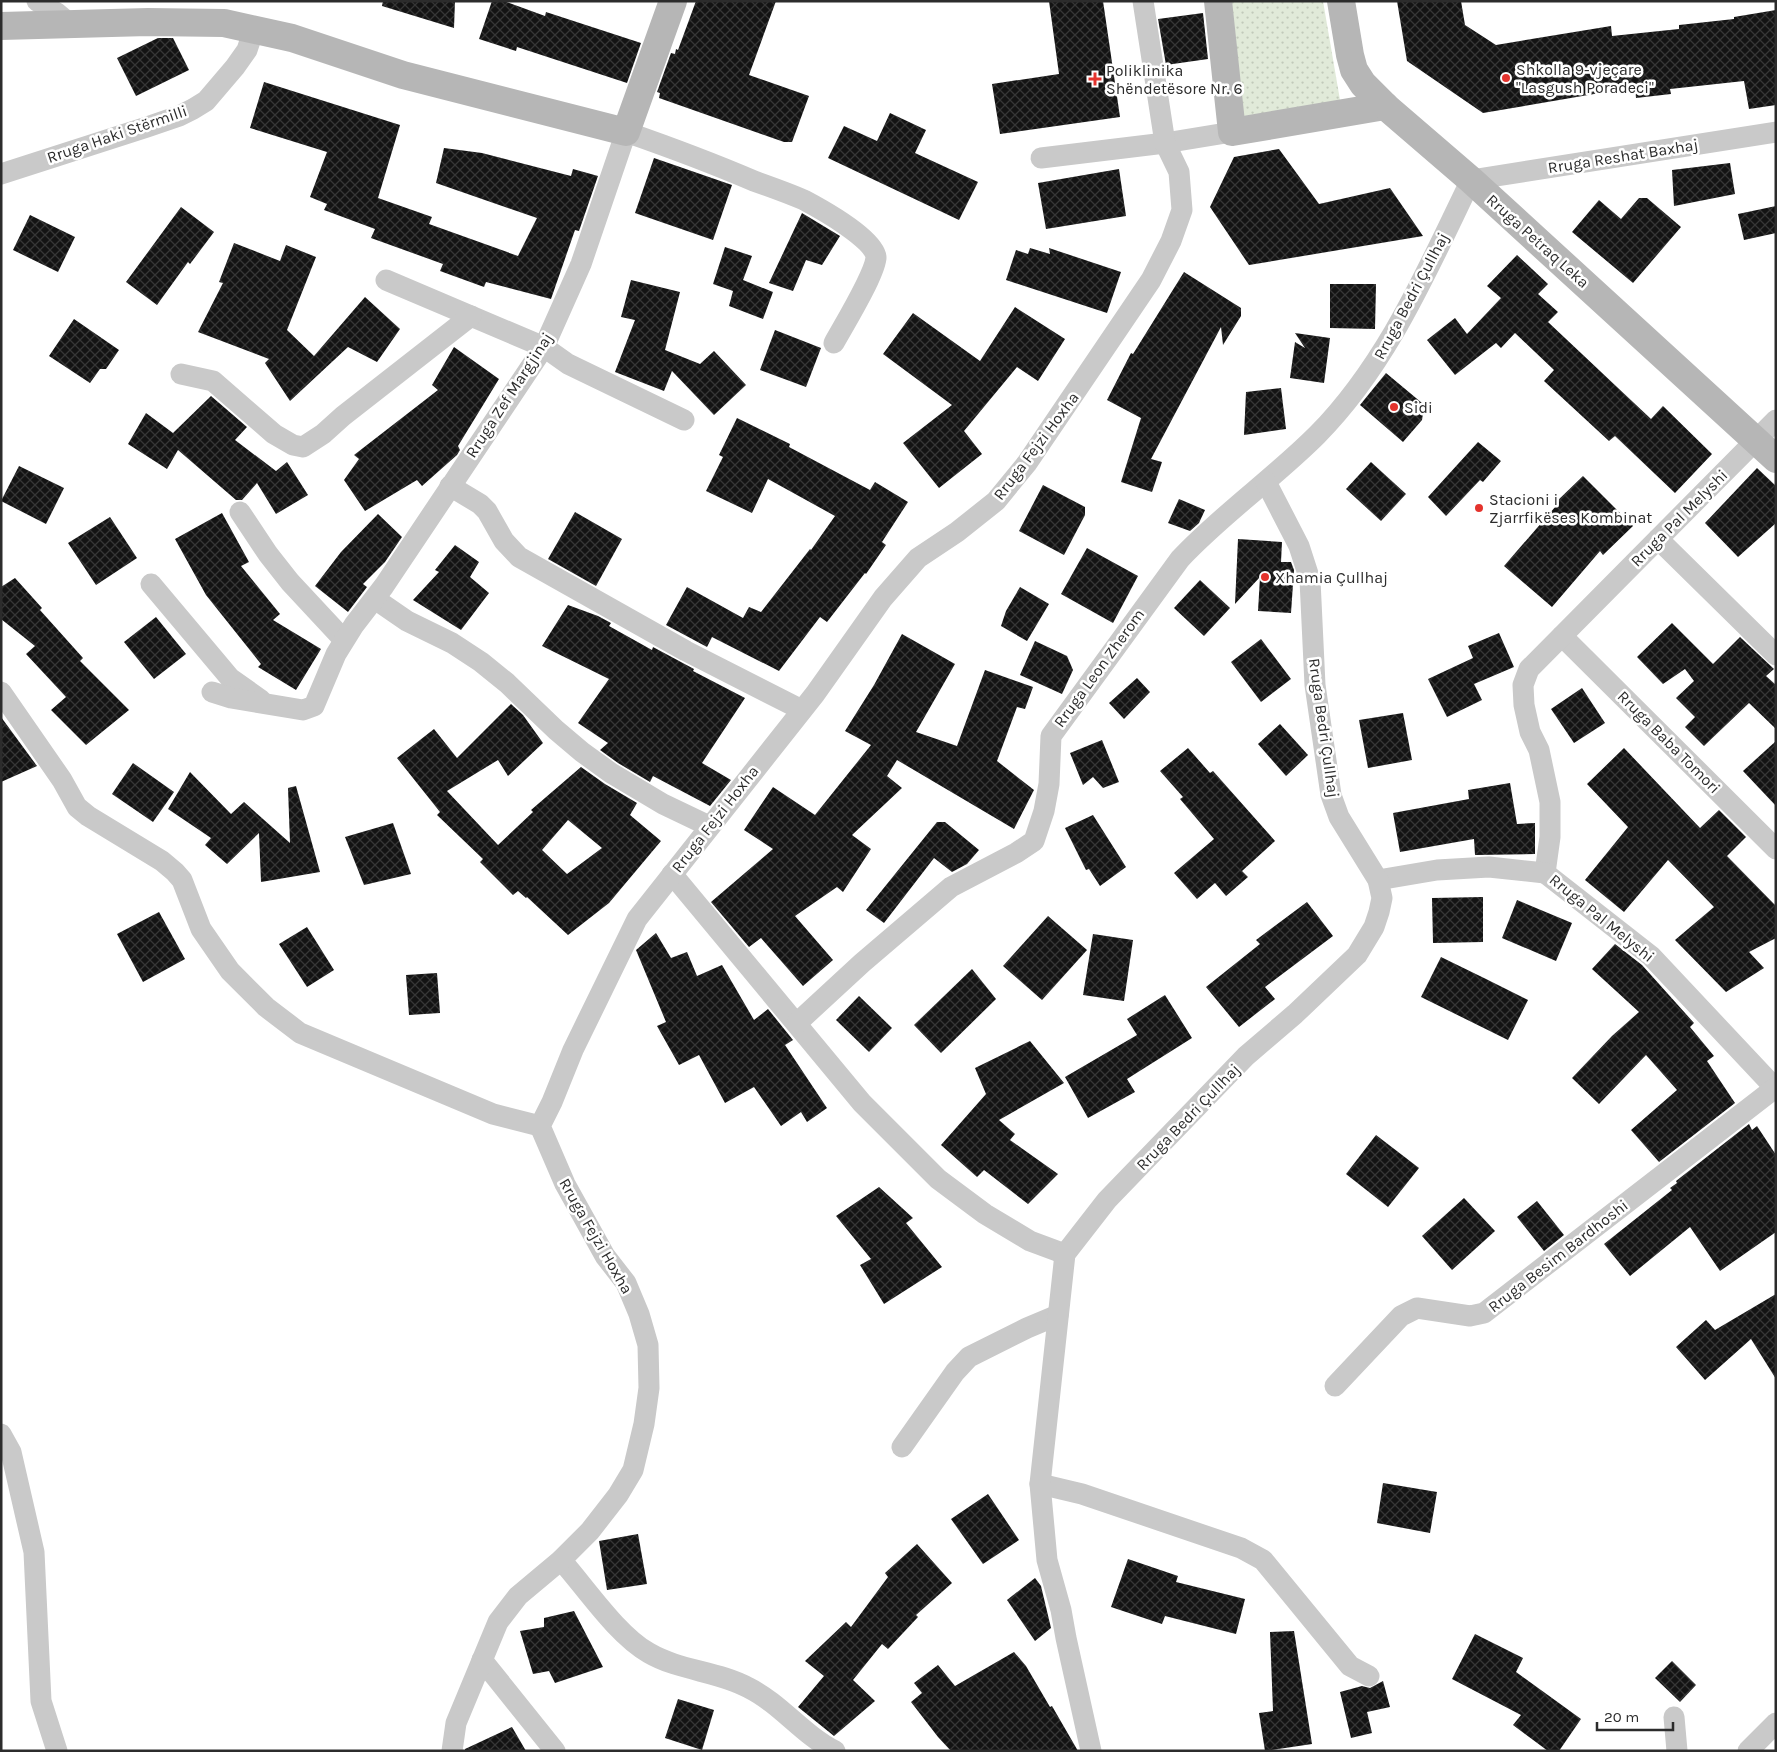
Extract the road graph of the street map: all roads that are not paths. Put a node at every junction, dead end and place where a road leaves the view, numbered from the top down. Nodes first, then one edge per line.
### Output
1 (37, 1) edge
2 (673, 1) edge
3 (1143, 1) edge
4 (1218, 1) edge
5 (1341, 1) edge
6 (70, 24) junction
7 (1, 26) edge
8 (254, 29) junction
9 (1385, 106) junction
10 (626, 132) junction
11 (1232, 132) junction
12 (1776, 132) edge
13 (1165, 143) junction
14 (1041, 158) dead end
15 (1, 174) edge
16 (1471, 180) junction
17 (386, 280) dead end
18 (471, 316) junction
19 (834, 343) dead end
20 (544, 347) junction
21 (181, 374) dead end
22 (684, 420) dead end
23 (1776, 420) edge
24 (1766, 450) edge
25 (1266, 482) junction
26 (450, 486) junction
27 (240, 512) dead end
28 (1658, 540) junction
29 (151, 584) dead end
30 (374, 599) junction
31 (1562, 636) junction
32 (344, 640) junction
33 (1776, 655) edge
34 (1, 692) edge
35 (212, 692) dead end
36 (268, 704) junction
37 (802, 710) junction
38 (709, 826) junction
39 (1776, 849) edge
40 (1545, 873) junction
41 (672, 874) junction
42 (1378, 880) junction
43 (797, 1023) junction
44 (1775, 1088) edge
45 (540, 1126) junction
46 (1065, 1254) junction
47 (1058, 1315) junction
48 (1335, 1386) dead end
49 (1, 1434) edge
50 (902, 1447) dead end
51 (1040, 1484) junction
52 (561, 1560) junction
53 (482, 1660) junction
54 (1369, 1676) dead end
55 (1674, 1717) dead end
56 (1776, 1723) edge
57 (57, 1751) edge
58 (452, 1751) edge
59 (555, 1751) edge
60 (835, 1751) edge
61 (1091, 1751) edge
62 (1677, 1751) edge
63 (1748, 1751) edge

1 - 6 street
2 - 10 street, Rruga Zef Margjinaj
3 - 13 street, Rruga Fejzi Hoxha
4 - 11 street
5 - 9 street, Rruga Petraq Leka
6 - 7 street
6 - 8 street
8 - 10 street
8 - 15 street, Rruga Haki Stërmilli
9 - 11 street
9 - 16 street, Rruga Petraq Leka
10 - 19 street
10 - 20 street, Rruga Zef Margjinaj
11 - 13 street
12 - 16 street, Rruga Reshat Baxhaj
13 - 14 street
13 - 37 street, Rruga Fejzi Hoxha
16 - 24 street, Rruga Petraq Leka
16 - 25 street, Rruga Bedri Çullhaj
17 - 18 street
18 - 20 street
18 - 21 street
20 - 22 street
20 - 26 street, Rruga Zef Margjinaj
23 - 24 street, Rruga Pal Melyshi
24 - 28 street, Rruga Pal Melyshi
25 - 42 street, Rruga Bedri Çullhaj
25 - 43 street, Rruga Leon Zherom
26 - 30 street, Rruga Zef Margjinaj
26 - 37 street
27 - 32 street
28 - 31 street, Rruga Pal Melyshi
28 - 33 street
29 - 36 street
30 - 32 street, Rruga Zef Margjinaj
30 - 38 street
31 - 39 street, Rruga Baba Tomori
31 - 40 street, Rruga Pal Melyshi
32 - 36 street, Rruga Zef Margjinaj
34 - 45 street
35 - 36 street
37 - 38 street, Rruga Fejzi Hoxha
38 - 41 street, Rruga Fejzi Hoxha
40 - 42 street
40 - 44 street, Rruga Pal Melyshi
41 - 43 street
41 - 45 street, Rruga Fejzi Hoxha
42 - 46 street, Rruga Bedri Çullhaj
43 - 46 street
44 - 48 street, Rruga Besim Bardhoshi
45 - 52 street, Rruga Fejzi Hoxha
46 - 47 street
47 - 50 street
47 - 51 street
49 - 57 street
51 - 54 street
51 - 61 street
52 - 53 street, Rruga Fejzi Hoxha
52 - 60 street
53 - 58 street, Rruga Fejzi Hoxha
53 - 59 street
55 - 62 street
56 - 63 street

